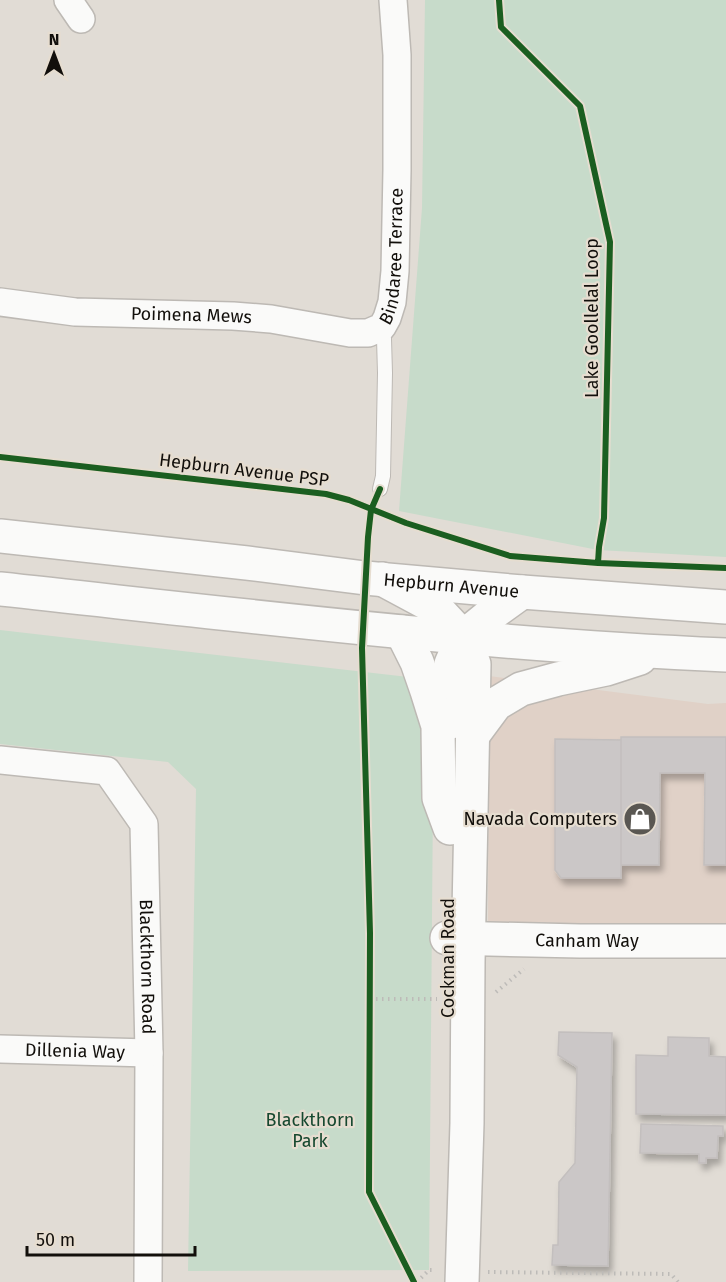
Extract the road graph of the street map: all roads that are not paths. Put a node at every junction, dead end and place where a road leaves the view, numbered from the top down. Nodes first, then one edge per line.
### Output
1 (393, 0) edge
2 (0, 302) edge
3 (382, 327) junction
4 (380, 489) dead end
5 (0, 536) edge
6 (382, 579) junction
7 (0, 589) edge
8 (522, 592) junction
9 (726, 607) edge
10 (402, 632) junction
11 (463, 637) junction
12 (658, 652) junction
13 (726, 655) edge
14 (473, 735) junction
15 (0, 760) edge
16 (450, 828) junction
17 (726, 941) edge
18 (458, 950) junction
19 (726, 961) edge
20 (0, 1049) edge
21 (149, 1053) junction
22 (456, 1276) edge
23 (148, 1282) edge

1 - 3 street, Bindaree Terrace
2 - 3 street, Poimena Mews
3 - 4 lane, Bindaree Terrace
5 - 6 main road, Hepburn Avenue
6 - 8 main road, Hepburn Avenue
6 - 11 main road, Cockman Road
7 - 10 main road
8 - 9 main road, Hepburn Avenue
8 - 11 main road, Cockman Road
10 - 11 main road
10 - 16 main road
11 - 12 main road
11 - 14 main road, Cockman Road
11 - 16 main road, Cockman Road
12 - 13 main road
12 - 14 main road
14 - 18 main road, Cockman Road
15 - 21 street, Blackthorn Road
16 - 18 main road, Cockman Road
17 - 18 main road, Canham Way
18 - 19 main road, Canham Way
18 - 22 main road, Cockman Road
20 - 21 street, Dillenia Way
21 - 23 street, Blackthorn Road

